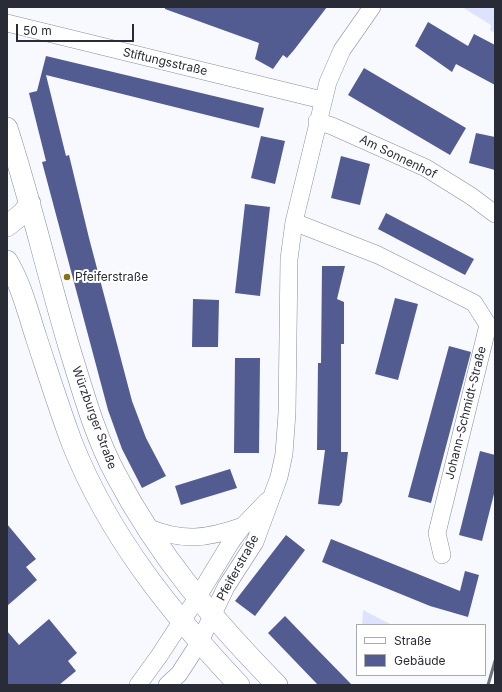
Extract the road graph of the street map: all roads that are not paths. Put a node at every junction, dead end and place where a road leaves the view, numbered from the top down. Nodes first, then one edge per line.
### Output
1 (372, 7) edge
2 (7, 23) edge
3 (322, 100) junction
4 (317, 121) junction
5 (7, 128) edge
6 (30, 203) junction
7 (495, 214) edge
8 (294, 222) junction
9 (7, 226) edge
10 (7, 261) edge
11 (271, 497) junction
12 (243, 526) junction
13 (147, 527) junction
14 (442, 555) dead end
15 (197, 598) junction
16 (212, 616) junction
17 (182, 622) junction
18 (199, 643) junction
19 (138, 685) edge
20 (167, 685) edge
21 (239, 685) edge
22 (277, 685) edge

1 - 3 street, Pfeiferstraße
2 - 3 street, Stiftungsstraße
3 - 4 street, Pfeiferstraße
4 - 7 street, Am Sonnenhof
4 - 8 street, Pfeiferstraße
5 - 6 main road, Würzburger Straße
6 - 9 main road
6 - 13 main road, Würzburger Straße
8 - 11 street, Pfeiferstraße
8 - 14 street, Johann-Schmidt-Straße
10 - 17 main road
11 - 12 street, Pfeiferstraße
11 - 16 street, Pfeiferstraße
12 - 13 street
12 - 15 street, Pfeiferstraße
13 - 15 main road, Würzburger Straße
15 - 16 main road, Würzburger Straße
15 - 17 street, Pfeiferstraße
16 - 18 street, Pfeiferstraße
16 - 22 main road, Würzburger Straße
17 - 18 main road
17 - 19 street, Pfeiferstraße
18 - 20 street, Pfeiferstraße
18 - 21 main road

